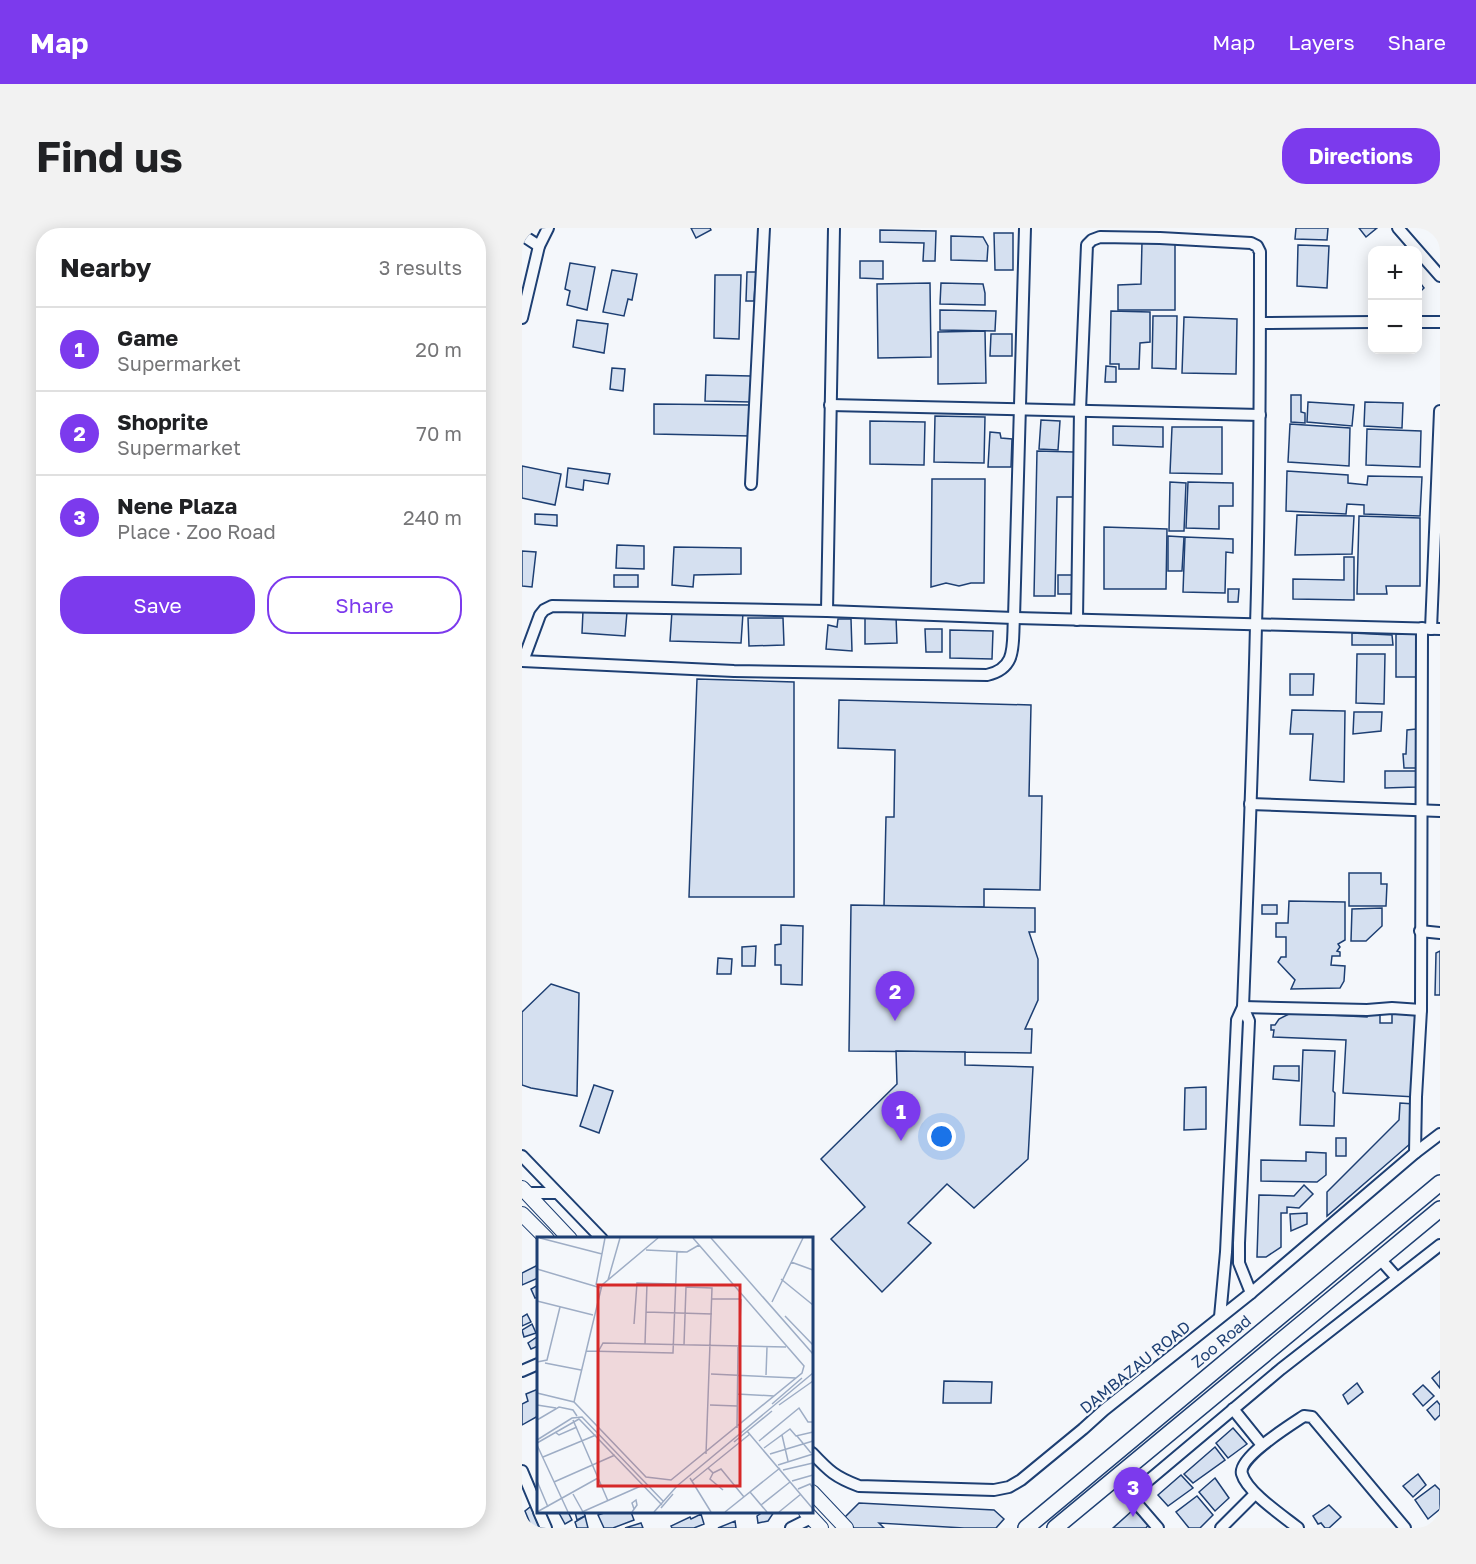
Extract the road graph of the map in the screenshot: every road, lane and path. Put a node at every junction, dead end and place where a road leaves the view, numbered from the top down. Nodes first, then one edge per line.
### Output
1 (548, 228) edge
2 (764, 228) edge
3 (834, 228) edge
4 (1024, 228) edge
5 (1398, 228) edge
6 (522, 235) edge
7 (539, 246) junction
8 (1440, 276) edge
9 (522, 318) edge
10 (1368, 322) edge
11 (1422, 322) edge
12 (1440, 322) edge
13 (1260, 323) junction
14 (830, 405) junction
15 (1020, 410) junction
16 (1080, 410) junction
17 (1440, 411) edge
18 (1260, 415) junction
19 (751, 484) dead end
20 (828, 611) junction
21 (1014, 618) junction
22 (1077, 620) junction
23 (1256, 624) junction
24 (1431, 629) edge
25 (523, 661) edge
26 (1250, 804) junction
27 (1421, 810) junction
28 (1440, 811) edge
29 (1420, 931) junction
30 (1440, 933) edge
31 (1243, 1007) junction
32 (1421, 1010) junction
33 (1440, 1134) edge
34 (1415, 1153) junction
35 (522, 1156) edge
36 (1440, 1183) edge
37 (524, 1191) edge
38 (557, 1193) junction
39 (1440, 1209) edge
40 (522, 1214) edge
41 (545, 1237) edge
42 (568, 1237) edge
43 (600, 1237) edge
44 (1440, 1245) edge
45 (1380, 1259) junction
46 (1397, 1278) junction
47 (1251, 1293) junction
48 (1220, 1317) junction
49 (1267, 1353) junction
50 (537, 1364) edge
51 (1281, 1369) junction
52 (522, 1371) edge
53 (1233, 1409) junction
54 (1262, 1445) junction
55 (813, 1454) edge
56 (523, 1474) edge
57 (1115, 1478) junction
58 (813, 1493) edge
59 (1255, 1494) junction
60 (1130, 1496) junction
61 (537, 1506) edge
62 (540, 1513) edge
63 (813, 1519) edge
64 (546, 1528) edge
65 (790, 1528) edge
66 (846, 1528) edge
67 (1026, 1528) edge
68 (1055, 1528) edge
69 (1158, 1528) edge
70 (1221, 1528) edge
71 (1298, 1528) edge
72 (1405, 1528) edge

1 - 7 street
2 - 19 street
3 - 14 street
4 - 15 street
5 - 8 street
6 - 7 street
7 - 9 street
10 - 13 street
11 - 12 street
13 - 16 street
13 - 18 street
14 - 15 street
14 - 20 street
15 - 16 street
15 - 21 street
16 - 18 street
16 - 22 street
17 - 24 street
18 - 23 street
20 - 21 street
20 - 25 street
21 - 22 street
21 - 25 street
22 - 23 street
23 - 24 street
23 - 26 street
24 - 27 street
26 - 27 street
26 - 31 street
27 - 28 street
27 - 29 street
29 - 30 street
29 - 32 street
31 - 32 street
31 - 47 street
31 - 48 street
32 - 34 street
33 - 34 street, DAMBAZAU ROAD
34 - 47 street, DAMBAZAU ROAD
35 - 38 street
36 - 67 main road, Zoo Road
37 - 38 street
37 - 42 street
38 - 43 street
39 - 45 main road
40 - 41 street
44 - 46 street
45 - 46 street
45 - 49 main road
46 - 51 street
47 - 48 street, DAMBAZAU ROAD
48 - 55 street, DAMBAZAU ROAD
49 - 51 street
49 - 57 main road
50 - 52 street
51 - 53 street
53 - 54 street
53 - 60 street
54 - 59 street
54 - 72 street
56 - 61 street
57 - 60 street
57 - 68 main road
58 - 66 street
59 - 70 street
59 - 71 street
60 - 69 street
62 - 64 street
63 - 65 street

